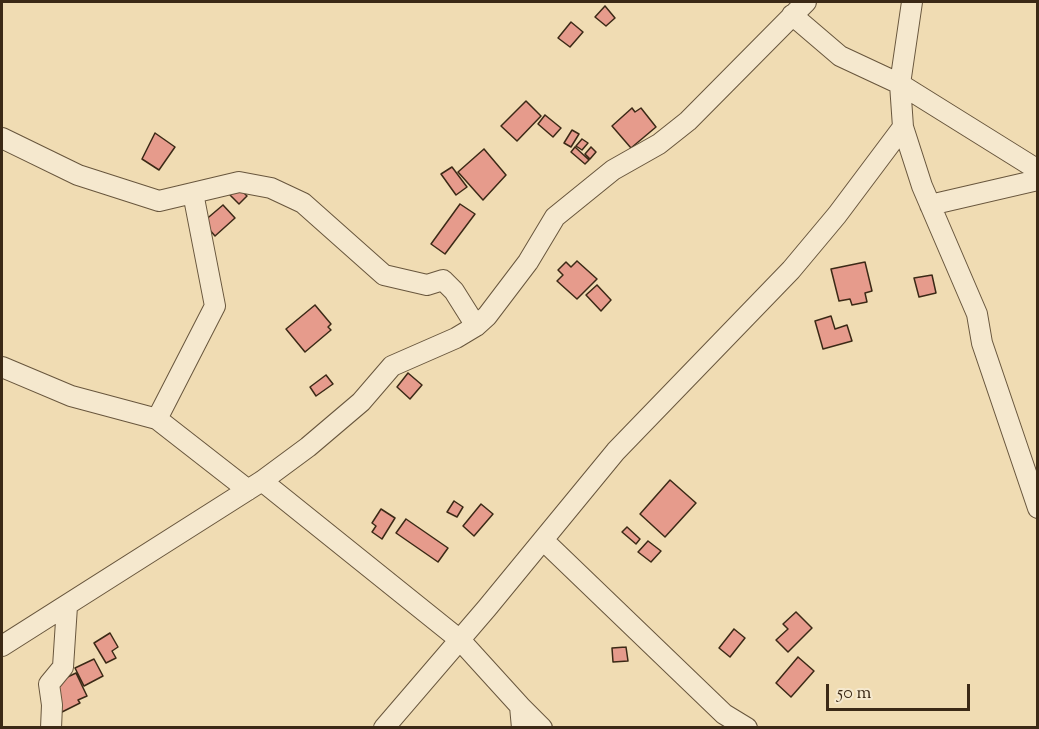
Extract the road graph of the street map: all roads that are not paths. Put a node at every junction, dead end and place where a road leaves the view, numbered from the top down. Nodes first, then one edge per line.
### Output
1 (912, 2) edge
2 (799, 6) edge
3 (900, 84) junction
4 (903, 127) junction
5 (2, 138) edge
6 (1038, 170) edge
7 (1038, 180) edge
8 (193, 193) junction
9 (930, 205) junction
10 (476, 326) junction
11 (2, 367) edge
12 (157, 419) junction
13 (255, 486) junction
14 (1038, 508) edge
15 (543, 540) junction
16 (67, 606) junction
17 (460, 640) junction
18 (2, 646) edge
19 (520, 706) junction
20 (737, 725) edge
21 (51, 728) edge
22 (384, 728) edge
23 (522, 728) edge
24 (542, 728) edge

1 - 3 street
2 - 3 street
2 - 10 street
3 - 4 street
3 - 6 street
4 - 9 street
4 - 15 street
5 - 8 street
7 - 9 street
8 - 10 street
8 - 12 street
9 - 14 street
10 - 13 street
11 - 12 street
12 - 13 street
13 - 16 street
13 - 17 street
15 - 17 street
15 - 20 street
16 - 18 street
16 - 21 street
17 - 19 street
17 - 22 street
19 - 23 street
19 - 24 street

